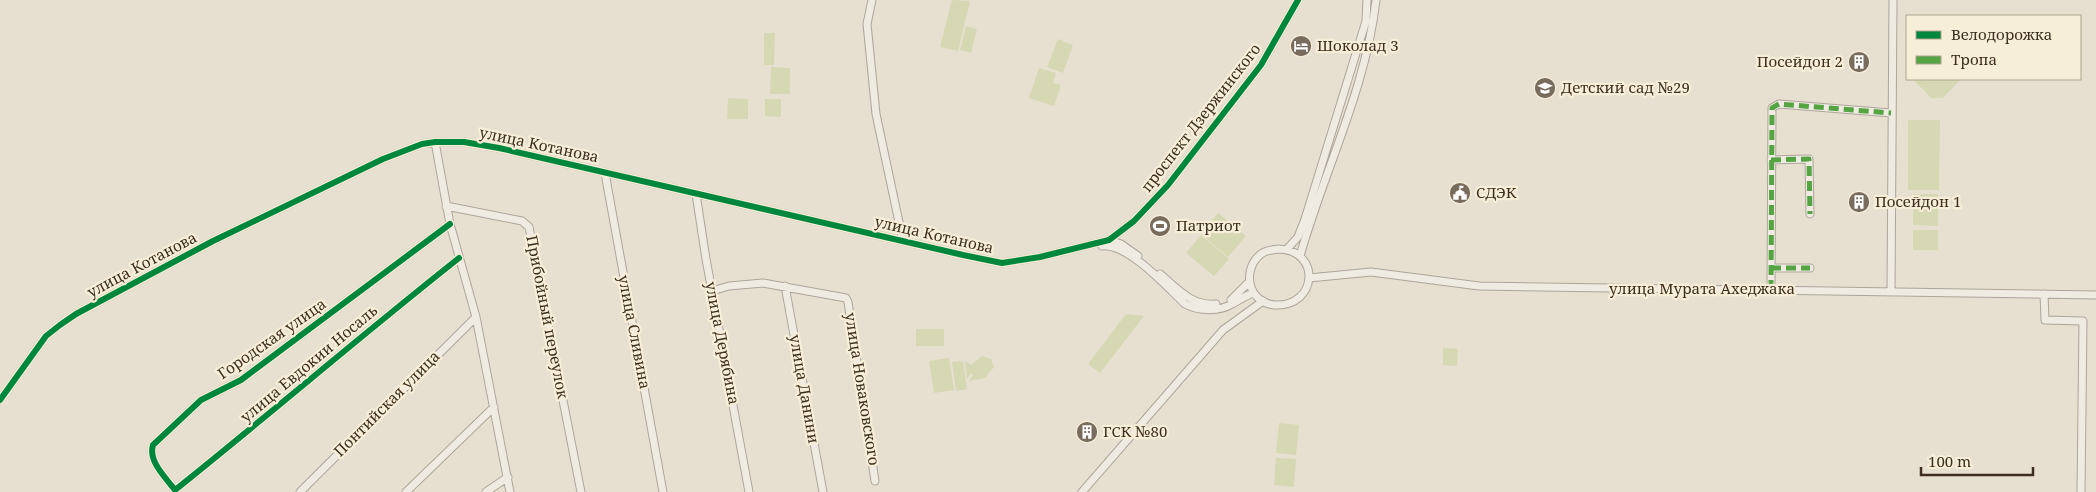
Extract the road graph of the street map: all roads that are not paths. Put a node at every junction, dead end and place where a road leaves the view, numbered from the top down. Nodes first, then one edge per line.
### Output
1 (872, 0) edge
2 (1298, 0) edge
3 (1367, 0) edge
4 (1376, 0) edge
5 (1893, 0) edge
6 (1891, 113) junction
7 (435, 142) junction
8 (1771, 160) junction
9 (605, 173) junction
10 (696, 194) junction
11 (446, 206) junction
12 (1810, 214) dead end
13 (450, 224) junction
14 (1123, 231) junction
15 (1109, 240) junction
16 (903, 241) junction
17 (1121, 244) junction
18 (1287, 249) junction
19 (1300, 256) junction
20 (1040, 257) junction
21 (459, 258) junction
22 (1771, 268) junction
23 (1810, 268) dead end
24 (1309, 278) junction
25 (1248, 283) junction
26 (785, 286) junction
27 (1771, 290) junction
28 (712, 291) junction
29 (1891, 291) junction
30 (1254, 293) junction
31 (2044, 294) junction
32 (2096, 295) edge
33 (1263, 301) junction
34 (1224, 308) junction
35 (476, 317) junction
36 (1232, 323) junction
37 (0, 400) edge
38 (494, 407) junction
39 (508, 477) junction
40 (876, 481) dead end
41 (174, 490) joint
42 (300, 492) edge
43 (406, 492) edge
44 (486, 492) edge
45 (510, 492) edge
46 (581, 492) edge
47 (662, 492) edge
48 (749, 492) edge
49 (822, 492) edge
50 (1082, 492) edge
51 (2081, 492) edge

1 - 16 street
2 - 14 street, проспект Дзержинского
3 - 18 street
4 - 19 street
5 - 6 street
6 - 8 street
6 - 29 street
7 - 9 street, улица Котанова
7 - 11 street
7 - 37 street, улица Котанова
8 - 12 street
8 - 22 street
9 - 10 street, улица Котанова
9 - 47 street, улица Сливина
10 - 16 street, улица Котанова
10 - 28 street, улица Дерябина
11 - 13 street
11 - 46 street, Прибойный переулок
13 - 21 street
13 - 41 street, Городская улица
14 - 15 street, проспект Дзержинского
14 - 17 street
15 - 17 street
15 - 20 street, улица Котанова
16 - 20 street, улица Котанова
17 - 25 street
18 - 19 street
18 - 25 street
19 - 24 street
20 - 34 street
21 - 35 street
21 - 41 street, улица Евдокии Носаль
22 - 23 street
22 - 27 street
24 - 27 street, улица Мурата Ахеджака
24 - 33 street
25 - 30 street
26 - 28 street
26 - 40 street, улица Новаковского
26 - 49 street, улица Данини
27 - 29 street, улица Мурата Ахеджака
28 - 48 street, улица Дерябина
29 - 31 street, улица Мурата Ахеджака
30 - 33 street
30 - 34 street
31 - 32 street, улица Мурата Ахеджака
31 - 51 street
33 - 36 street
34 - 36 street
35 - 38 street
35 - 42 street, Понтийская улица
36 - 50 street
38 - 39 street
38 - 43 street
39 - 44 street
39 - 45 street

